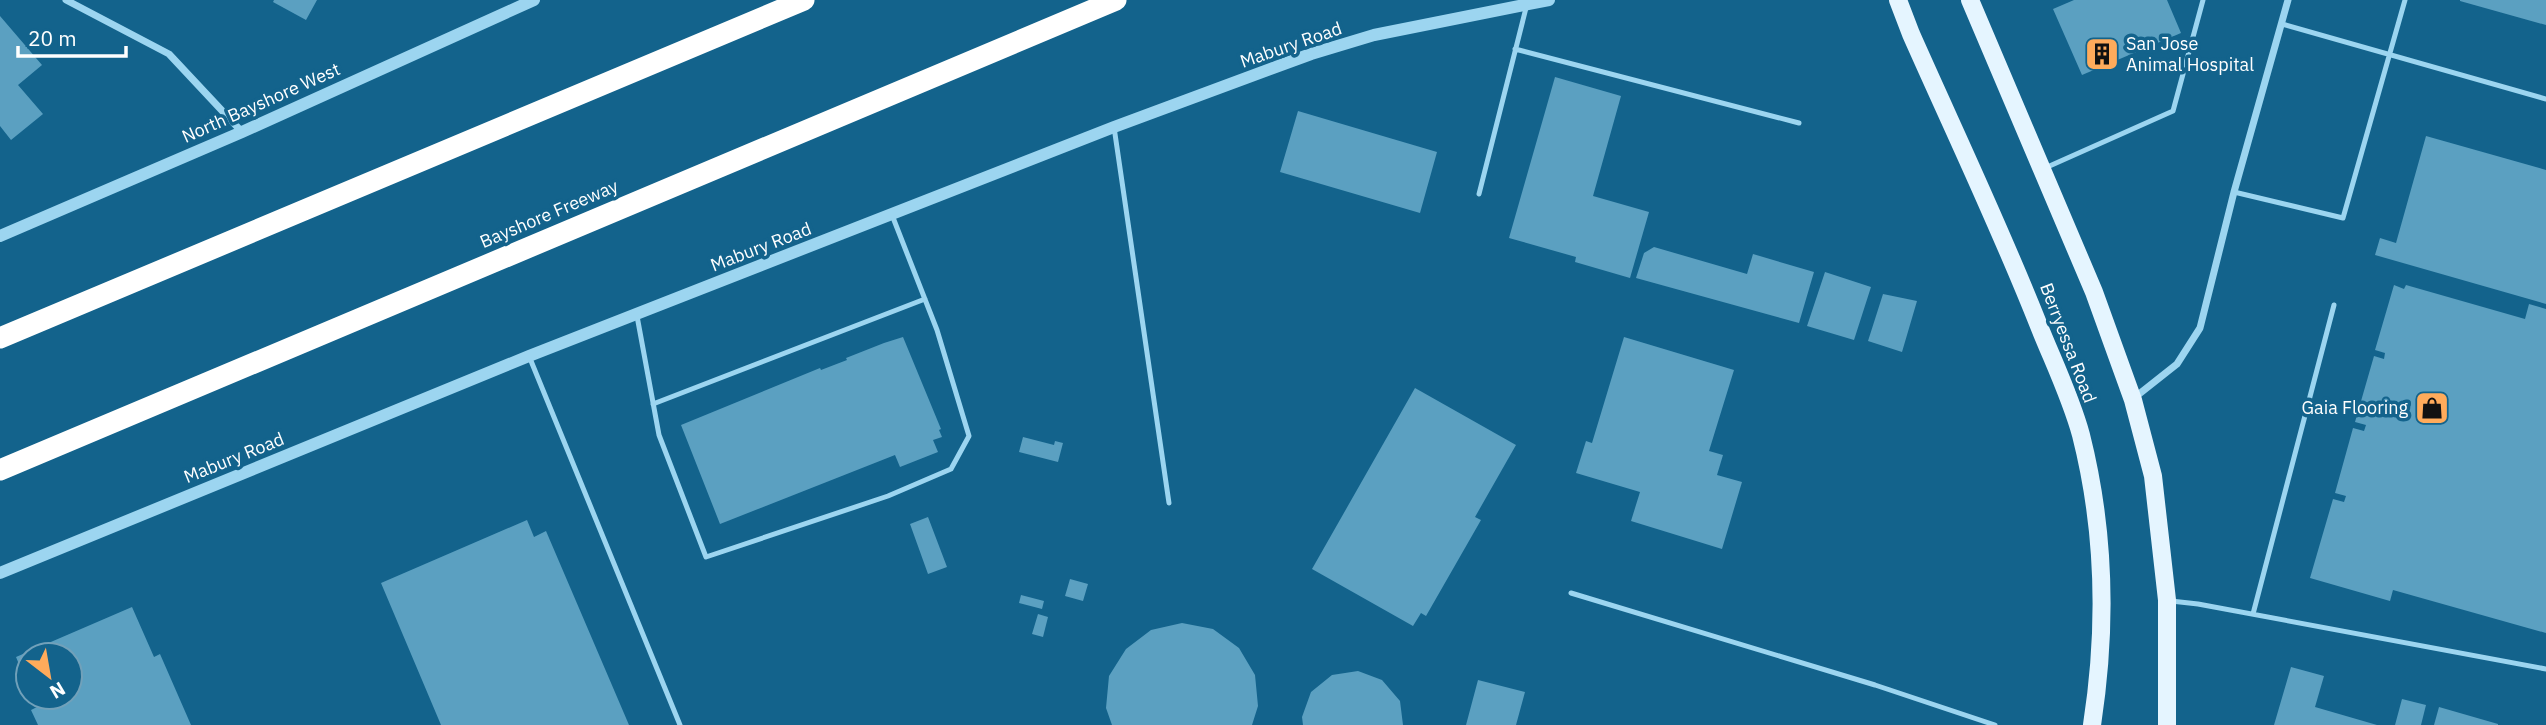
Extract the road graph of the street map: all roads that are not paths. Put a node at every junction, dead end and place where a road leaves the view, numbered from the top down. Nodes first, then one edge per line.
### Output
1 (66, 0) edge
2 (534, 0) edge
3 (804, 0) edge
4 (1116, 0) edge
5 (1549, 0) edge
6 (1898, 0) edge
7 (2203, 0) edge
8 (2288, 0) edge
9 (2405, 0) edge
10 (1527, 4) junction
11 (1976, 5) edge
12 (2282, 24) junction
13 (1515, 49) junction
14 (2390, 55) junction
15 (2546, 99) edge
16 (1799, 123) dead end
17 (1114, 127) junction
18 (242, 132) junction
19 (2042, 169) junction
20 (2234, 192) junction
21 (1479, 194) dead end
22 (892, 215) junction
23 (0, 236) edge
24 (925, 299) junction
25 (2334, 305) dead end
26 (637, 314) junction
27 (0, 338) edge
28 (529, 356) junction
29 (2133, 400) junction
30 (653, 404) junction
31 (0, 470) edge
32 (1169, 503) dead end
33 (0, 573) edge
34 (1571, 593) dead end
35 (2167, 600) junction
36 (2253, 614) junction
37 (2546, 669) edge
38 (680, 725) edge
39 (1995, 725) edge
40 (2092, 725) edge
41 (2167, 725) edge

1 - 18 street
2 - 18 street, North Bayshore West
3 - 27 highway
4 - 31 highway, Bayshore Freeway
5 - 10 street, Mabury Road
6 - 40 main road, Berryessa Road
7 - 19 lane
8 - 12 street
9 - 14 lane
10 - 13 lane
10 - 17 street, Mabury Road
11 - 19 main road
12 - 14 lane
12 - 20 street
13 - 16 lane
13 - 21 lane
14 - 15 lane
14 - 20 lane
17 - 22 street, Mabury Road
17 - 32 lane
18 - 23 street, North Bayshore West
19 - 29 main road
20 - 29 street
22 - 24 lane
22 - 26 street, Mabury Road
24 - 30 lane
24 - 30 lane
25 - 36 lane
26 - 28 street, Mabury Road
26 - 30 lane
28 - 33 street, Mabury Road
28 - 38 lane
29 - 35 main road
34 - 39 lane
35 - 36 lane
35 - 41 main road
36 - 37 lane

